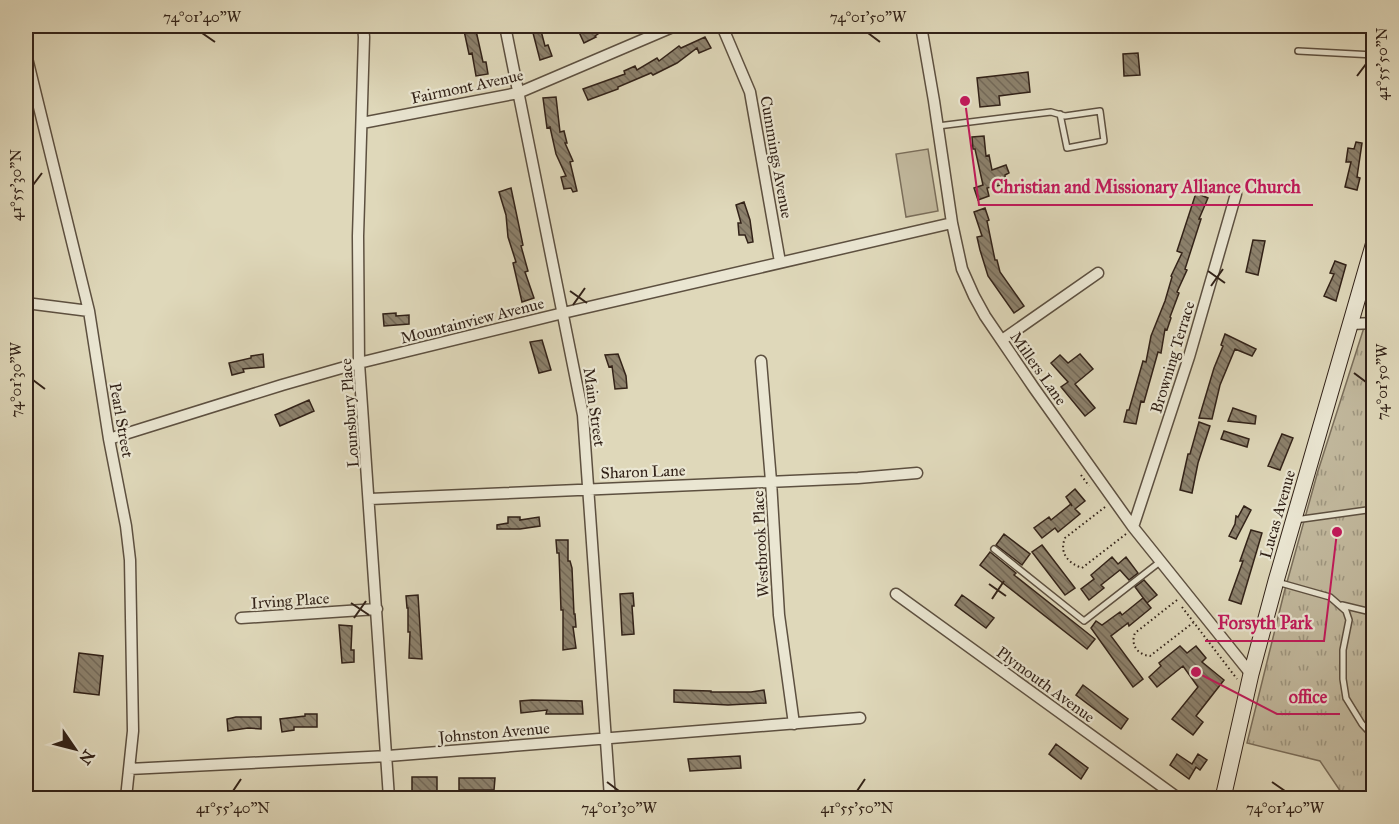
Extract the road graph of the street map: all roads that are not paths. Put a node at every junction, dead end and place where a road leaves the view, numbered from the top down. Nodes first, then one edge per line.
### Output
1 (363, 26) edge
2 (505, 26) edge
3 (675, 26) edge
4 (722, 26) edge
5 (921, 26) edge
6 (1298, 51) dead end
7 (26, 54) edge
8 (1374, 55) edge
9 (518, 93) junction
10 (1060, 114) junction
11 (362, 123) junction
12 (938, 126) junction
13 (1236, 194) dead end
14 (952, 223) junction
15 (1374, 242) edge
16 (780, 262) junction
17 (1098, 273) dead end
18 (26, 303) edge
19 (89, 311) junction
20 (563, 313) junction
21 (1374, 323) edge
22 (1351, 324) junction
23 (1002, 340) junction
24 (761, 361) dead end
25 (359, 363) junction
26 (109, 438) junction
27 (917, 473) dead end
28 (771, 481) junction
29 (589, 488) junction
30 (370, 499) junction
31 (1374, 506) edge
32 (1294, 520) junction
33 (1130, 530) junction
34 (994, 549) dead end
35 (1161, 561) junction
36 (1276, 581) junction
37 (896, 594) dead end
38 (1340, 604) junction
39 (377, 609) junction
40 (1374, 609) edge
41 (241, 618) dead end
42 (1251, 674) junction
43 (861, 718) dead end
44 (794, 724) junction
45 (1374, 737) edge
46 (606, 738) junction
47 (388, 756) junction
48 (129, 769) junction
49 (126, 798) edge
50 (389, 798) edge
51 (609, 798) edge
52 (1178, 798) edge
53 (1223, 798) edge

1 - 11 street, Lounsbury Place
2 - 9 street, Main Street
3 - 9 street, Fairmont Avenue
4 - 16 street, Cummings Avenue
5 - 12 street, Millers Lane
6 - 8 lane
7 - 19 street, Pearl Street
9 - 11 street, Fairmont Avenue
9 - 20 street, Main Street
10 - 10 lane
10 - 12 lane
11 - 25 street, Lounsbury Place
12 - 14 street, Millers Lane
13 - 33 street, Browning Terrace
14 - 16 street, Mountainview Avenue
14 - 23 street, Millers Lane
15 - 22 street, Lucas Avenue
16 - 20 street, Mountainview Avenue
17 - 23 street
18 - 19 street
19 - 26 street, Pearl Street
20 - 25 street, Mountainview Avenue
20 - 29 street, Main Street
21 - 22 street
22 - 32 street, Lucas Avenue
23 - 33 street, Millers Lane
24 - 28 street, Westbrook Place
25 - 26 street, Mountainview Avenue
25 - 30 street, Lounsbury Place
26 - 48 street, Pearl Street
27 - 28 street, Sharon Lane
28 - 29 street, Sharon Lane
28 - 44 street, Westbrook Place
29 - 30 street, Sharon Lane
29 - 46 street, Main Street
30 - 39 street, Lounsbury Place
31 - 32 lane
32 - 36 street, Lucas Avenue
33 - 35 street, Millers Lane
34 - 35 lane
35 - 42 street, Millers Lane
36 - 38 lane
36 - 42 street, Lucas Avenue
37 - 52 street, Plymouth Avenue
38 - 40 lane
38 - 45 lane
39 - 41 street, Irving Place
39 - 47 street, Lounsbury Place
42 - 53 street, Lucas Avenue
43 - 44 street, Johnston Avenue
44 - 46 street, Johnston Avenue
46 - 47 street, Johnston Avenue
46 - 51 street, Main Street
47 - 48 street, Johnston Avenue
47 - 50 street, Lounsbury Place
48 - 49 street, Pearl Street

